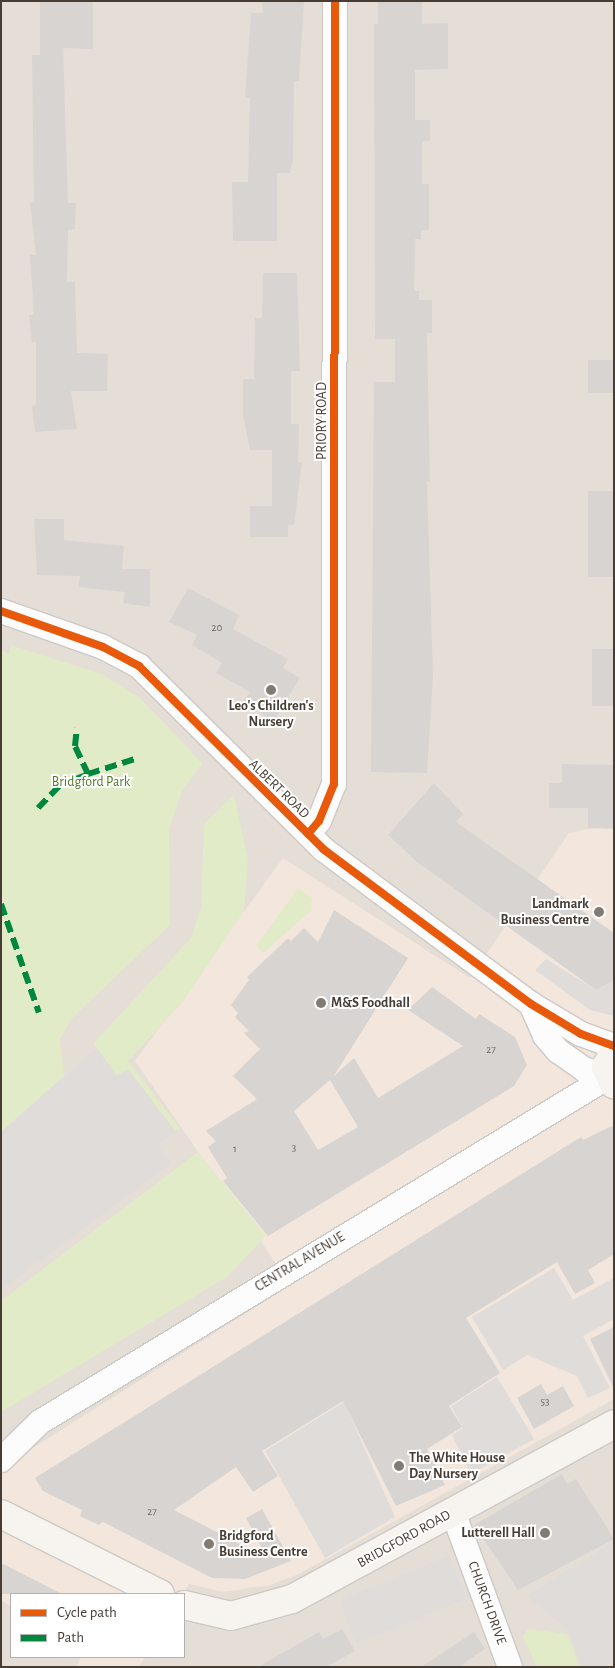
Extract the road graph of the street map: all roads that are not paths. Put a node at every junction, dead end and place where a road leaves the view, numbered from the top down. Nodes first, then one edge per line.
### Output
1 (334, 1) edge
2 (1, 611) edge
3 (308, 834) junction
4 (531, 1004) junction
5 (614, 1046) edge
6 (611, 1072) edge
7 (614, 1424) edge
8 (1, 1460) edge
9 (453, 1512) junction
10 (1, 1514) edge
11 (158, 1593) edge
12 (185, 1605) edge
13 (510, 1667) edge

1 - 3 street, PRIORY ROAD
2 - 3 street, ALBERT ROAD
3 - 4 street, ALBERT ROAD
4 - 5 street, ALBERT ROAD
4 - 6 street, ALBERT ROAD
6 - 8 street, CENTRAL AVENUE
7 - 9 street, BRIDGFORD ROAD
9 - 12 street, BRIDGFORD ROAD
9 - 13 street, CHURCH DRIVE
10 - 11 street

